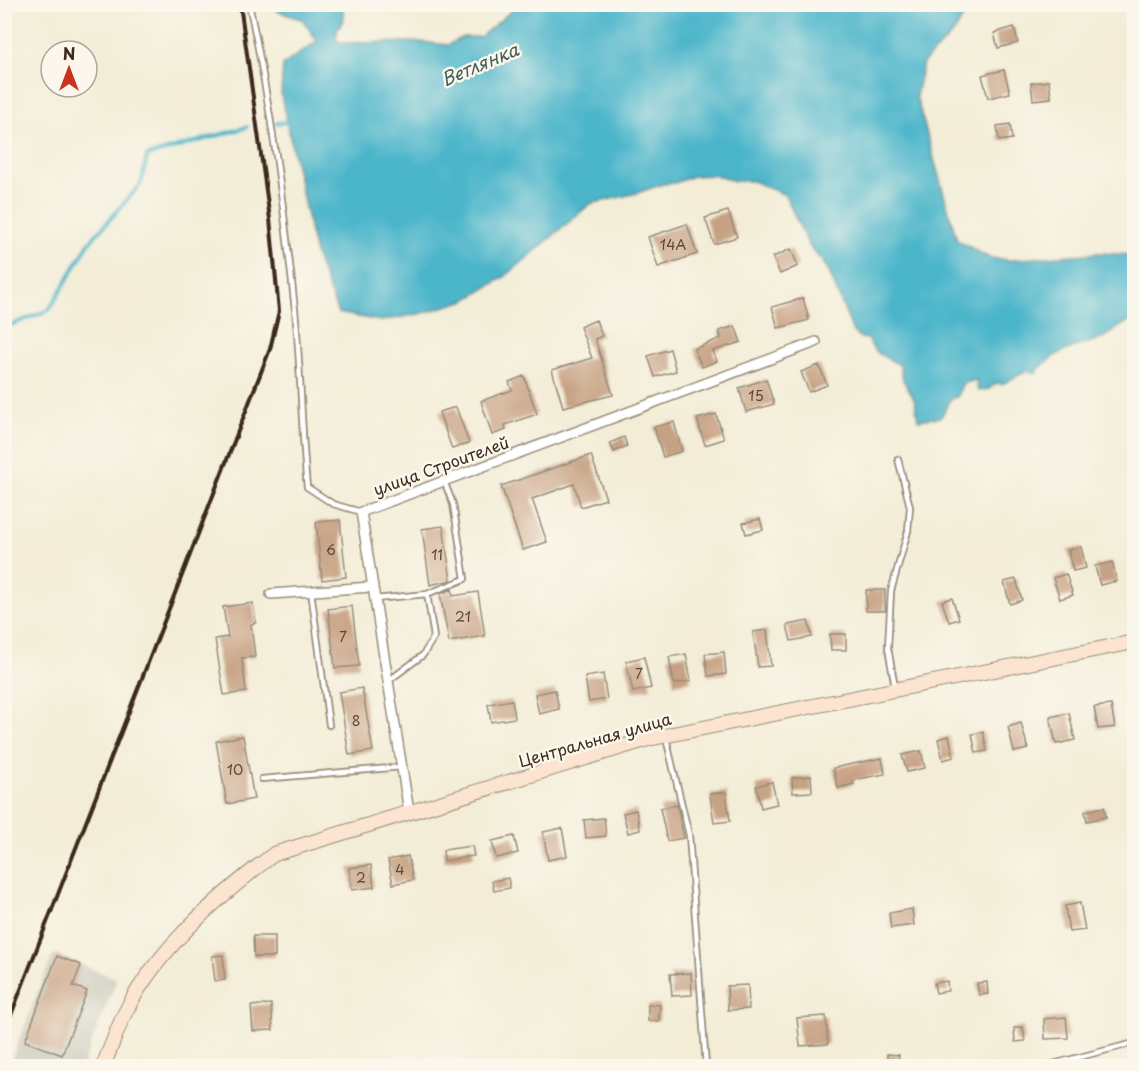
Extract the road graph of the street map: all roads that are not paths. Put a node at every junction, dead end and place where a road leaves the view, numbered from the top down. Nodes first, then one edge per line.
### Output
1 (249, 4) edge
2 (816, 342) dead end
3 (898, 459) dead end
4 (444, 481) junction
5 (361, 512) junction
6 (371, 587) junction
7 (311, 591) junction
8 (271, 594) dead end
9 (426, 594) junction
10 (374, 599) junction
11 (1134, 642) edge
12 (387, 682) junction
13 (895, 690) junction
14 (329, 725) dead end
15 (666, 735) junction
16 (402, 767) junction
17 (262, 779) dead end
18 (409, 812) junction
19 (1134, 1043) edge
20 (103, 1066) edge
21 (706, 1066) edge
22 (1045, 1066) edge

1 - 5 lane
2 - 4 street, улица Строителей
3 - 13 lane
4 - 5 street, улица Строителей
4 - 9 lane
5 - 6 street, улица Строителей
6 - 7 street
6 - 10 street, улица Строителей
7 - 8 street
7 - 14 lane
9 - 10 lane
9 - 12 lane
10 - 12 street, улица Строителей
11 - 13 main road, Центральная улица
12 - 16 street, улица Строителей
13 - 15 main road, Центральная улица
15 - 18 main road, Центральная улица
15 - 21 lane
16 - 17 lane
16 - 18 street, улица Строителей
18 - 20 main road, Центральная улица
19 - 22 lane

